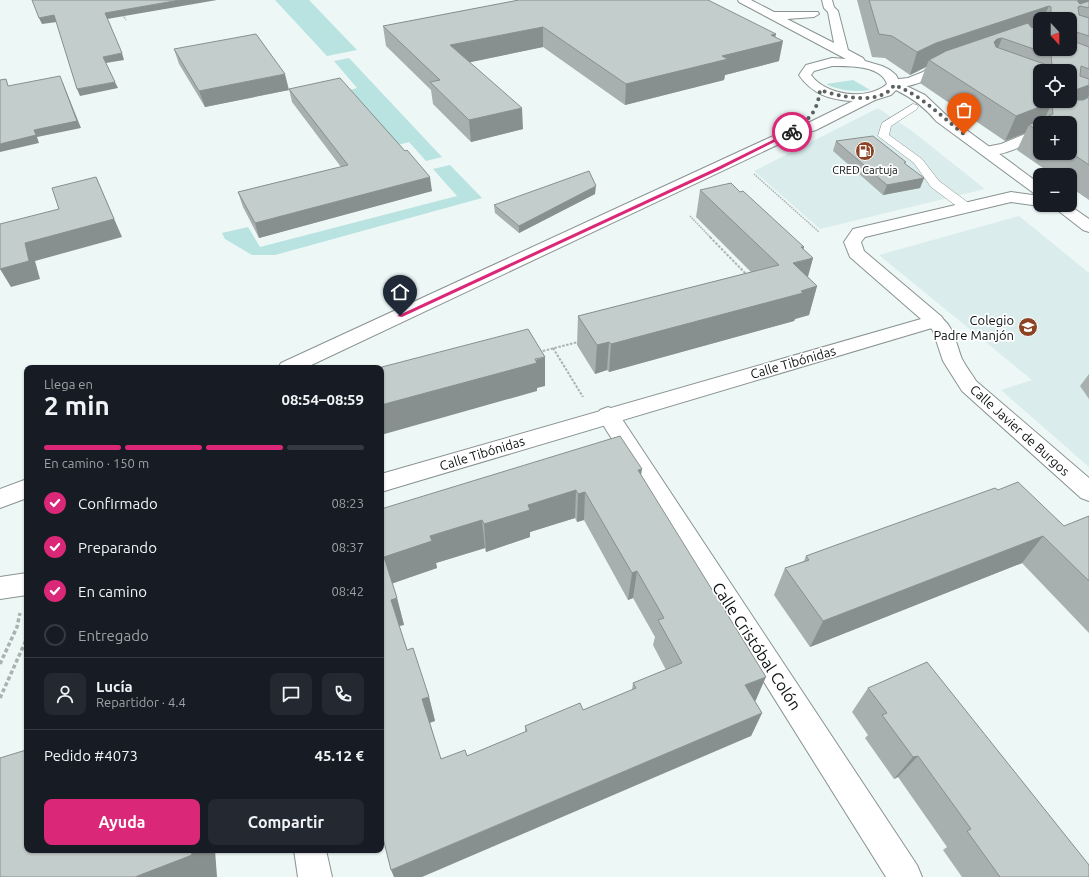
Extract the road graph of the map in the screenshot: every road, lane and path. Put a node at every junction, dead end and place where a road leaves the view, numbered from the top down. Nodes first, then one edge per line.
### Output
1 (743, 0) edge
2 (828, 4) edge
3 (123, 14) edge
4 (814, 14) junction
5 (771, 15) junction
6 (126, 20) dead end
7 (803, 32) junction
8 (842, 51) junction
9 (815, 57) junction
10 (962, 60) edge
11 (866, 65) junction
12 (879, 69) junction
13 (933, 70) junction
14 (894, 84) junction
15 (820, 90) junction
16 (873, 97) junction
17 (913, 107) junction
18 (942, 118) junction
19 (789, 134) junction
20 (1033, 135) edge
21 (986, 151) junction
22 (749, 170) dead end
23 (1033, 186) edge
24 (1033, 189) edge
25 (1011, 197) junction
26 (1033, 200) edge
27 (966, 207) junction
28 (1069, 212) edge
29 (690, 216) dead end
30 (1089, 227) edge
31 (820, 232) dead end
32 (749, 277) edge
33 (935, 321) junction
34 (584, 341) edge
35 (553, 348) junction
36 (538, 352) edge
37 (294, 365) edge
38 (586, 401) dead end
39 (608, 416) junction
40 (384, 482) edge
41 (24, 489) edge
42 (1089, 492) edge
43 (0, 499) edge
44 (0, 588) edge
45 (24, 594) edge
46 (24, 598) edge
47 (24, 645) edge
48 (0, 664) edge
49 (0, 698) edge
50 (311, 853) edge
51 (315, 877) edge
52 (905, 877) edge

1 - 5 main road
2 - 4 main road
2 - 8 main road
3 - 6 path
4 - 5 main road
4 - 7 main road
5 - 7 main road
7 - 8 main road
7 - 9 main road
8 - 11 main road
9 - 11 main road
9 - 15 main road
10 - 13 main road
11 - 12 main road
12 - 13 main road
12 - 14 main road
13 - 14 main road
14 - 16 main road
14 - 18 main road
15 - 16 main road
15 - 19 main road
16 - 17 main road
16 - 19 main road
17 - 18 main road
17 - 27 lane
18 - 21 main road
19 - 37 main road
20 - 21 main road
21 - 23 main road
22 - 31 path
24 - 25 main road
25 - 26 main road
25 - 27 main road
27 - 33 main road
28 - 30 main road
29 - 32 path
33 - 39 main road, Calle Tibónidas
33 - 42 main road, Calle Javier de Burgos
34 - 35 path
35 - 36 path
35 - 38 path
39 - 40 main road, Calle Tibónidas
39 - 52 main road, Calle Cristóbal Colón
41 - 43 main road
44 - 45 main road
46 - 48 path
47 - 49 path
50 - 51 main road

